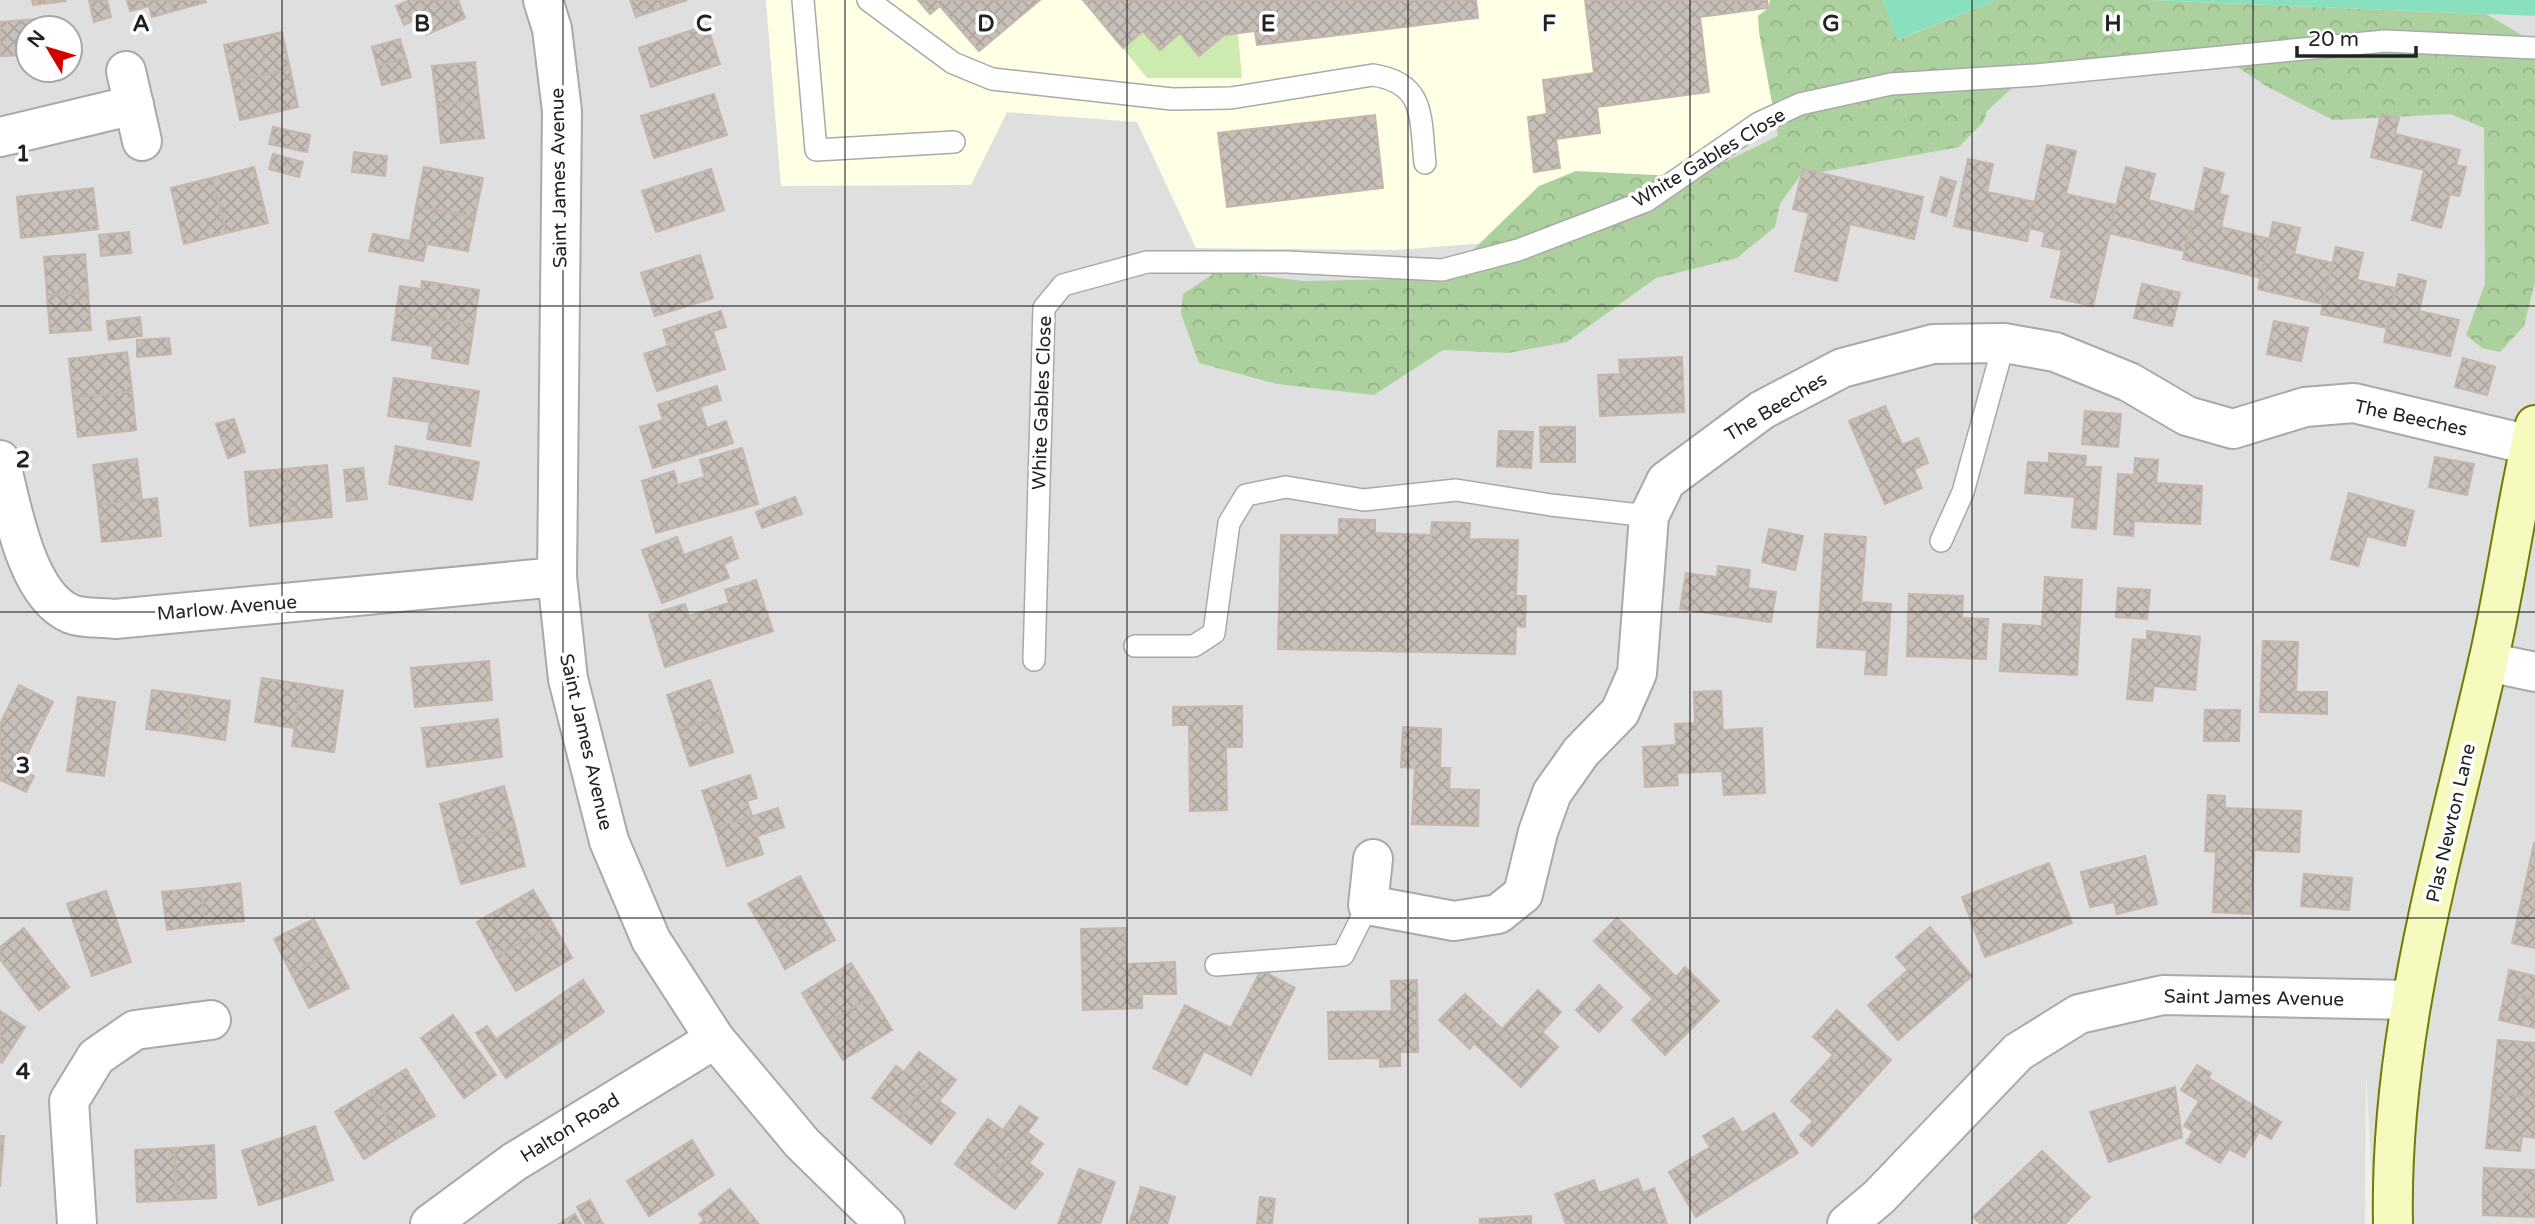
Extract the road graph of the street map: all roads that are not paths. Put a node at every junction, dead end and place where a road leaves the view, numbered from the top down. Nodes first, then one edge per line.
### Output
1 (543, 0) edge
2 (803, 0) edge
3 (868, 0) edge
4 (2535, 48) edge
5 (0, 136) edge
6 (142, 141) dead end
7 (954, 142) dead end
8 (1425, 163) dead end
9 (2004, 343) junction
10 (2533, 435) edge
11 (0, 460) edge
12 (1649, 516) junction
13 (1941, 541) dead end
14 (557, 578) junction
15 (1135, 646) dead end
16 (1034, 660) dead end
17 (2488, 662) junction
18 (2535, 672) edge
19 (1373, 859) dead end
20 (1368, 905) junction
21 (1216, 965) dead end
22 (2410, 1000) junction
23 (211, 1020) dead end
24 (715, 1039) junction
25 (77, 1224) edge
26 (430, 1224) edge
27 (885, 1224) edge
28 (1847, 1224) edge
29 (2393, 1224) edge

1 - 14 street, Saint James Avenue
2 - 7 lane
3 - 8 lane
4 - 16 lane, White Gables Close
5 - 6 street
9 - 10 street, The Beeches
9 - 12 street, The Beeches
9 - 13 lane
10 - 17 street, Plas Newton Lane
11 - 14 street, Marlow Avenue
12 - 15 lane
12 - 20 street, The Beeches
14 - 24 street, Saint James Avenue
17 - 18 street
17 - 22 street, Plas Newton Lane
19 - 20 street
20 - 21 lane
22 - 28 street, Saint James Avenue
22 - 29 street, Plas Newton Lane
23 - 25 street
24 - 26 street, Halton Road
24 - 27 street, Saint James Avenue

